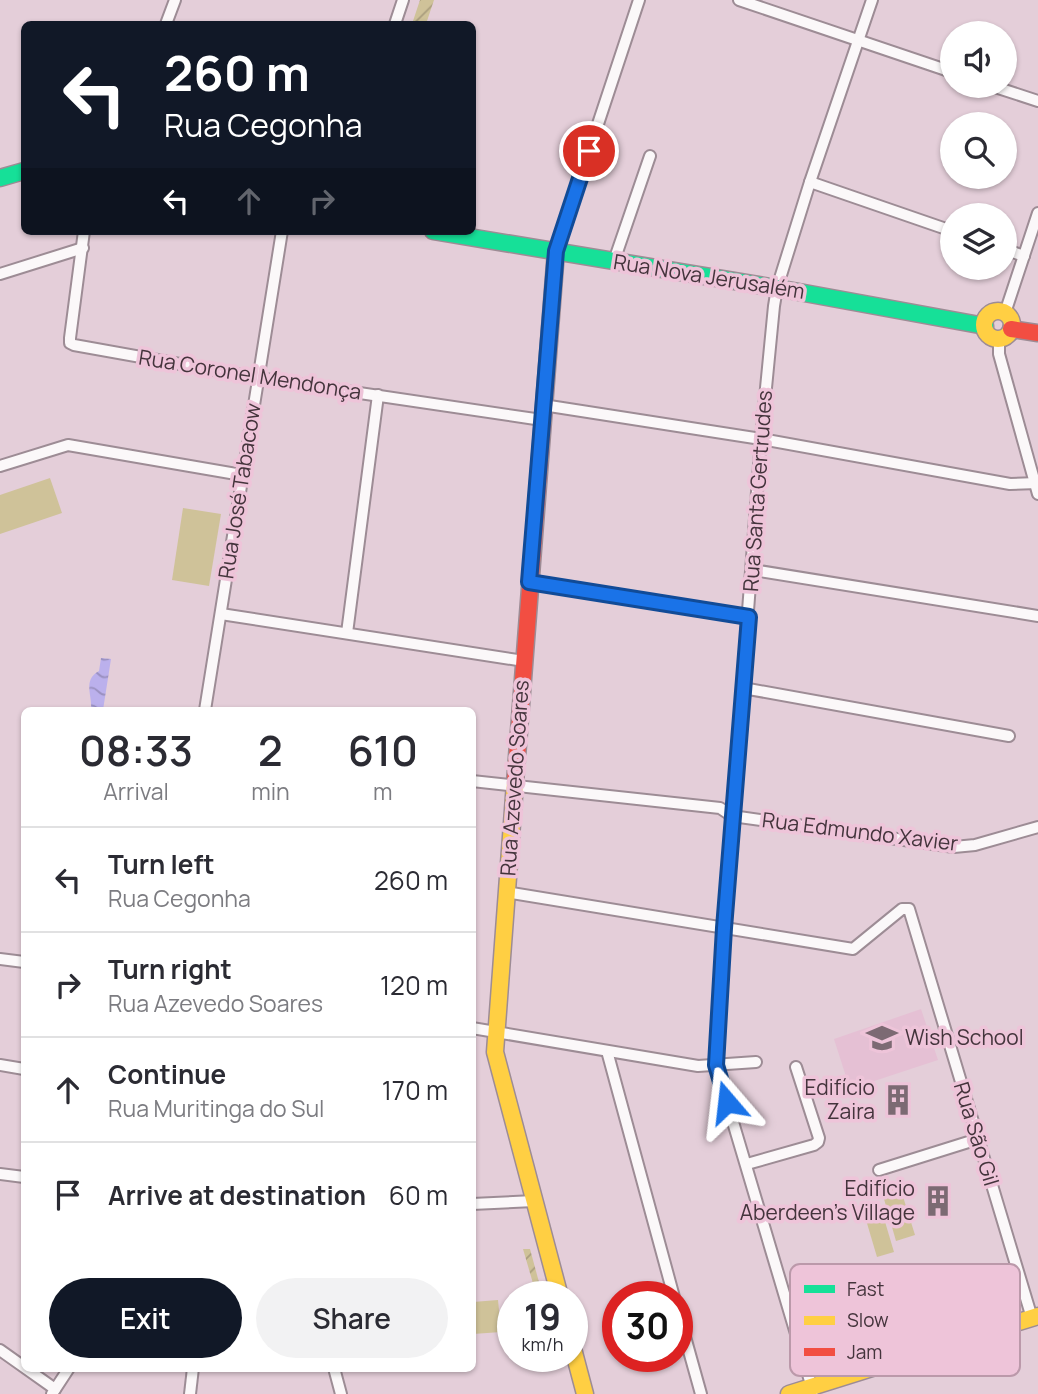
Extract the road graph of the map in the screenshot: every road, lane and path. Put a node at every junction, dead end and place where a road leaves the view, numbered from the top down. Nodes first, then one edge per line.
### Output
1 (173, 0) edge
2 (403, 0) edge
3 (639, 0) edge
4 (739, 0) edge
5 (872, 0) edge
6 (757, 3) edge
7 (167, 21) edge
8 (396, 21) edge
9 (858, 41) junction
10 (940, 68) edge
11 (1017, 95) edge
12 (1038, 102) edge
13 (650, 156) dead end
14 (21, 171) edge
15 (0, 178) edge
16 (810, 182) junction
17 (1038, 213) edge
18 (940, 227) edge
19 (84, 235) edge
20 (281, 235) edge
21 (458, 235) edge
22 (83, 248) junction
23 (556, 251) junction
24 (1017, 254) edge
25 (1024, 256) junction
26 (614, 261) junction
27 (0, 274) edge
28 (777, 288) junction
29 (1005, 313) junction
30 (985, 326) junction
31 (1038, 333) edge
32 (1005, 334) junction
33 (258, 378) junction
34 (378, 395) junction
35 (543, 412) junction
36 (761, 439) junction
37 (0, 466) edge
38 (242, 475) junction
39 (1037, 487) edge
40 (752, 570) junction
41 (529, 582) junction
42 (221, 614) junction
43 (1038, 616) edge
44 (749, 617) junction
45 (347, 633) junction
46 (524, 661) junction
47 (743, 688) junction
48 (206, 707) edge
49 (1009, 736) dead end
50 (476, 782) edge
51 (514, 787) junction
52 (732, 816) junction
53 (1038, 827) edge
54 (506, 892) junction
55 (724, 928) junction
56 (0, 959) edge
57 (21, 962) edge
58 (476, 1029) edge
59 (495, 1031) junction
60 (607, 1051) junction
61 (756, 1062) dead end
62 (0, 1065) edge
63 (716, 1065) junction
64 (796, 1067) dead end
65 (21, 1068) edge
66 (978, 1139) junction
67 (747, 1164) junction
68 (879, 1170) dead end
69 (0, 1174) edge
70 (21, 1177) edge
71 (534, 1201) junction
72 (476, 1204) edge
73 (1018, 1264) edge
74 (1020, 1270) edge
75 (556, 1281) edge
76 (670, 1281) edge
77 (790, 1311) edge
78 (1035, 1317) edge
79 (0, 1350) edge
80 (693, 1365) edge
81 (21, 1366) edge
82 (28, 1372) edge
83 (66, 1372) edge
84 (193, 1372) edge
85 (335, 1372) edge
86 (579, 1372) edge
87 (856, 1376) edge
88 (813, 1390) edge
89 (54, 1392) edge
90 (190, 1394) edge
91 (341, 1394) edge
92 (585, 1394) edge
93 (701, 1394) edge
94 (789, 1394) edge

1 - 7 street
2 - 8 street
3 - 23 street
4 - 6 street
5 - 9 street, Rua Santa Gertrudes
6 - 9 street
9 - 10 street
9 - 16 street, Rua Santa Gertrudes
11 - 12 street
13 - 26 street
14 - 15 street
16 - 18 street
16 - 28 street, Rua Santa Gertrudes
17 - 25 street
19 - 22 street, Rua Coronel Mendonça
20 - 33 street, Rua José Tabacow
21 - 23 street, Rua Nova Jerusalém
22 - 27 street
22 - 33 street, Rua Coronel Mendonça
23 - 26 street, Rua Nova Jerusalém
23 - 35 street, Rua Azevedo Soares
24 - 25 street
25 - 29 street
26 - 28 street, Rua Nova Jerusalém
28 - 30 street, Rua Nova Jerusalém
28 - 36 street, Rua Santa Gertrudes
29 - 30 street
29 - 32 street
30 - 32 street
31 - 32 street
32 - 39 street
33 - 34 street, Rua Coronel Mendonça
33 - 38 street, Rua José Tabacow
34 - 35 street, Rua Coronel Mendonça
34 - 45 street
35 - 36 street, Rua Coronel Mendonça
35 - 41 street, Rua Azevedo Soares
36 - 39 street, Rua Coronel Mendonça
36 - 40 street, Rua Santa Gertrudes
37 - 38 street
38 - 42 street, Rua José Tabacow
40 - 43 street
40 - 44 street, Rua Santa Gertrudes
41 - 44 street
41 - 46 street, Rua Azevedo Soares
42 - 45 street
42 - 48 street, Rua José Tabacow
44 - 47 street, Rua Santa Gertrudes
45 - 46 street
46 - 51 street, Rua Azevedo Soares
47 - 49 street
47 - 52 street, Rua Santa Gertrudes
50 - 51 street, Rua Edmundo Xavier
51 - 52 street, Rua Edmundo Xavier
51 - 54 street, Rua Azevedo Soares
52 - 53 street, Rua Edmundo Xavier
52 - 55 street, Rua Santa Gertrudes
54 - 55 street
54 - 59 street, Rua Azevedo Soares
55 - 63 street, Rua Santa Gertrudes
55 - 66 street, Rua São Gil
56 - 57 street
58 - 59 street
59 - 60 street
59 - 71 street, Rua Azevedo Soares
60 - 63 street
60 - 76 street
61 - 63 street
62 - 65 street
63 - 67 street, Rua Santa Gertrudes
64 - 67 street
66 - 68 street
66 - 73 street, Rua São Gil
67 - 77 street, Rua Santa Gertrudes
69 - 70 street
71 - 72 street
71 - 75 street, Rua Azevedo Soares
74 - 78 street, Rua São Gil
79 - 81 street
80 - 93 street
82 - 89 street
83 - 89 street
84 - 90 street
85 - 91 street
86 - 92 street
87 - 88 street
88 - 94 street

